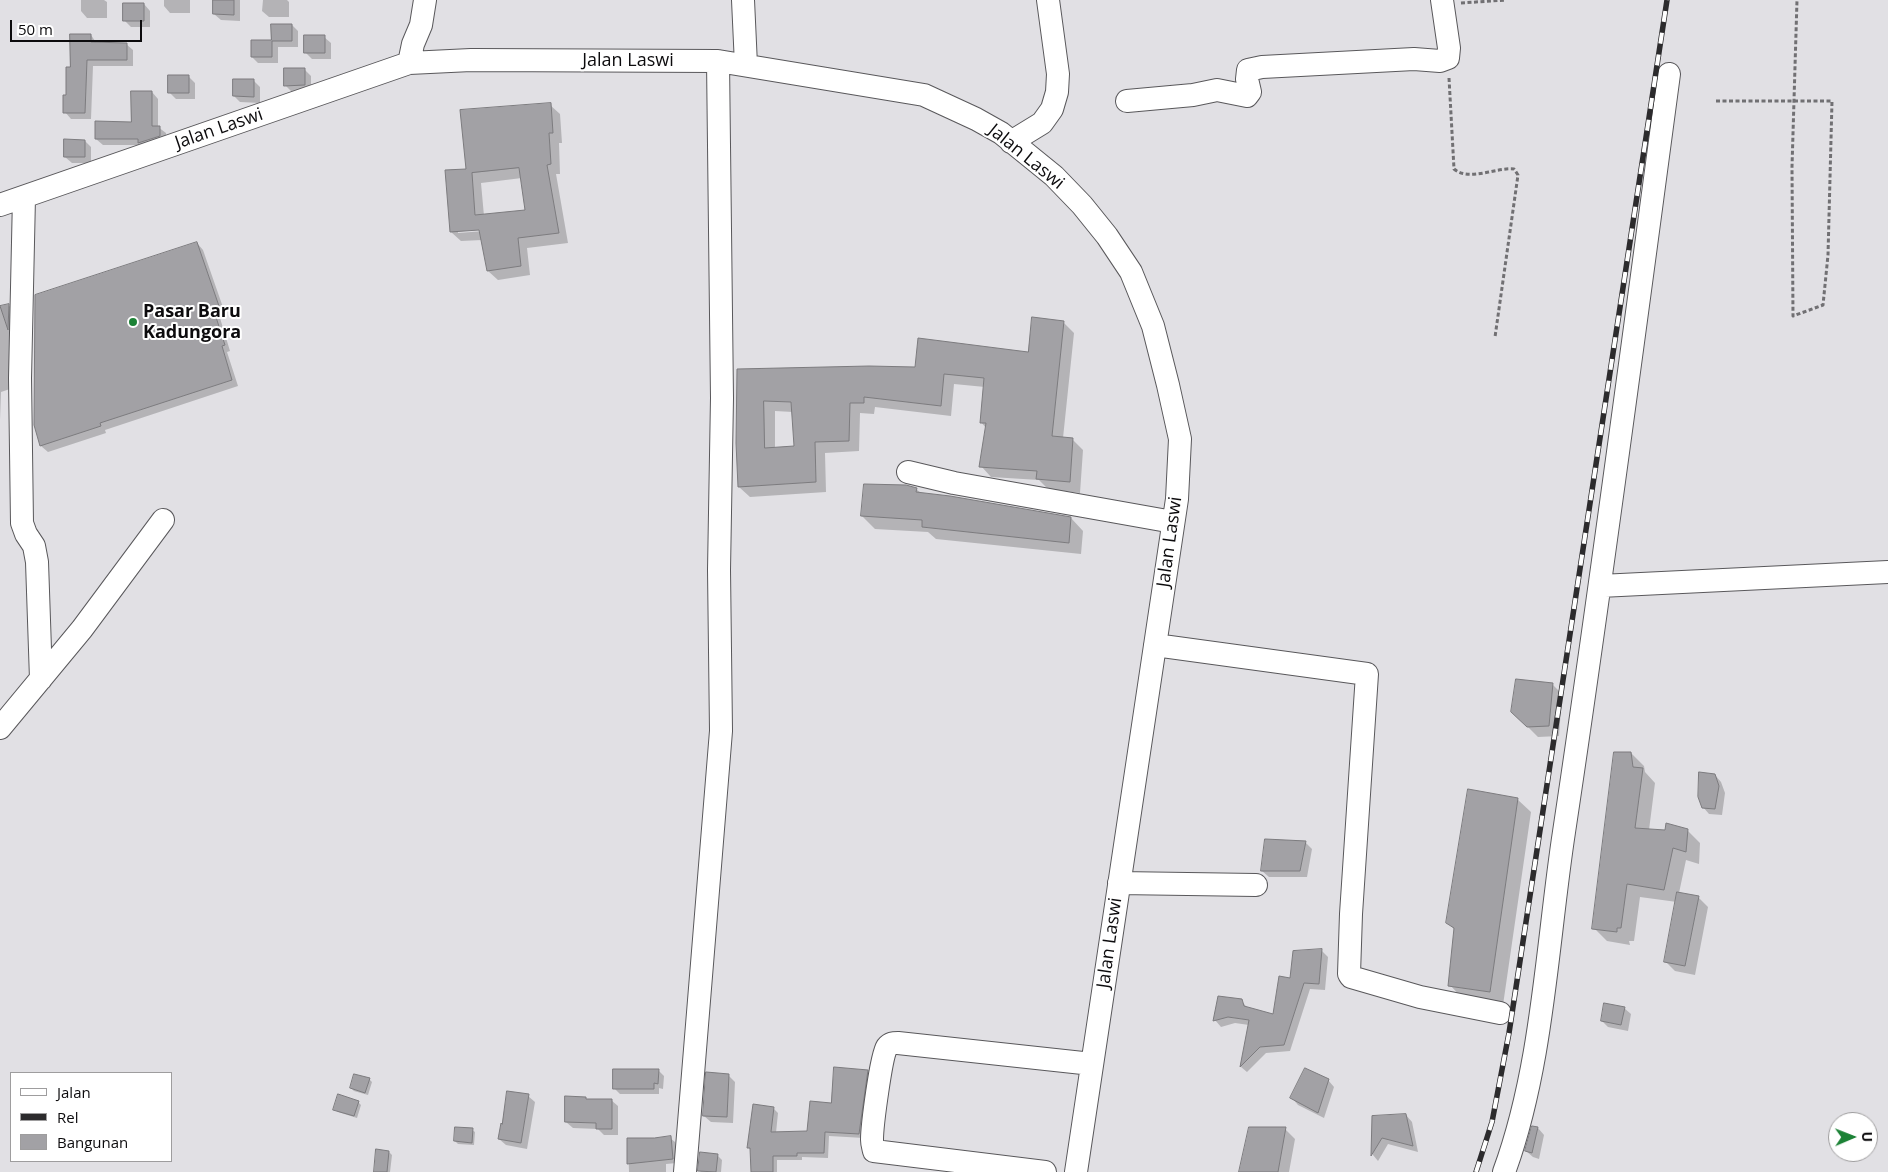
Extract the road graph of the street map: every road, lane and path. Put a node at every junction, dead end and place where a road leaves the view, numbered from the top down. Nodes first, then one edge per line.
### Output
1 (425, 0) edge
2 (743, 0) edge
3 (1048, 0) edge
4 (1506, 0) edge
5 (1797, 0) edge
6 (1442, 2) edge
7 (1448, 58) junction
8 (718, 62) junction
9 (409, 63) junction
10 (746, 65) junction
11 (1669, 74) dead end
12 (1126, 101) dead end
13 (1716, 101) dead end
14 (1794, 101) junction
15 (1011, 142) junction
16 (24, 197) junction
17 (0, 205) edge
18 (1495, 337) dead end
19 (908, 472) dead end
20 (163, 520) dead end
21 (1173, 522) junction
22 (1888, 572) edge
23 (1600, 586) junction
24 (1155, 645) junction
25 (40, 679) junction
26 (0, 728) edge
27 (1119, 883) junction
28 (1256, 885) dead end
29 (1500, 1013) dead end
30 (1092, 1064) junction
31 (685, 1172) edge
32 (1046, 1172) edge
33 (1076, 1172) edge
34 (1504, 1172) edge

1 - 9 street
2 - 10 street
3 - 15 street
4 - 6 path
5 - 14 path
6 - 7 street
7 - 12 street
7 - 18 path
8 - 9 street, Jalan Laswi
8 - 10 street, Jalan Laswi
8 - 31 street
9 - 16 street, Jalan Laswi
10 - 15 street, Jalan Laswi
11 - 23 street
13 - 14 path
14 - 14 path
15 - 21 street, Jalan Laswi
16 - 17 street, Jalan Laswi
16 - 25 street
19 - 21 street
20 - 25 street
21 - 24 street, Jalan Laswi
22 - 23 street
23 - 34 street
24 - 27 street, Jalan Laswi
24 - 29 street
25 - 26 street
27 - 28 street
27 - 30 street, Jalan Laswi
30 - 32 street
30 - 33 street, Jalan Laswi

